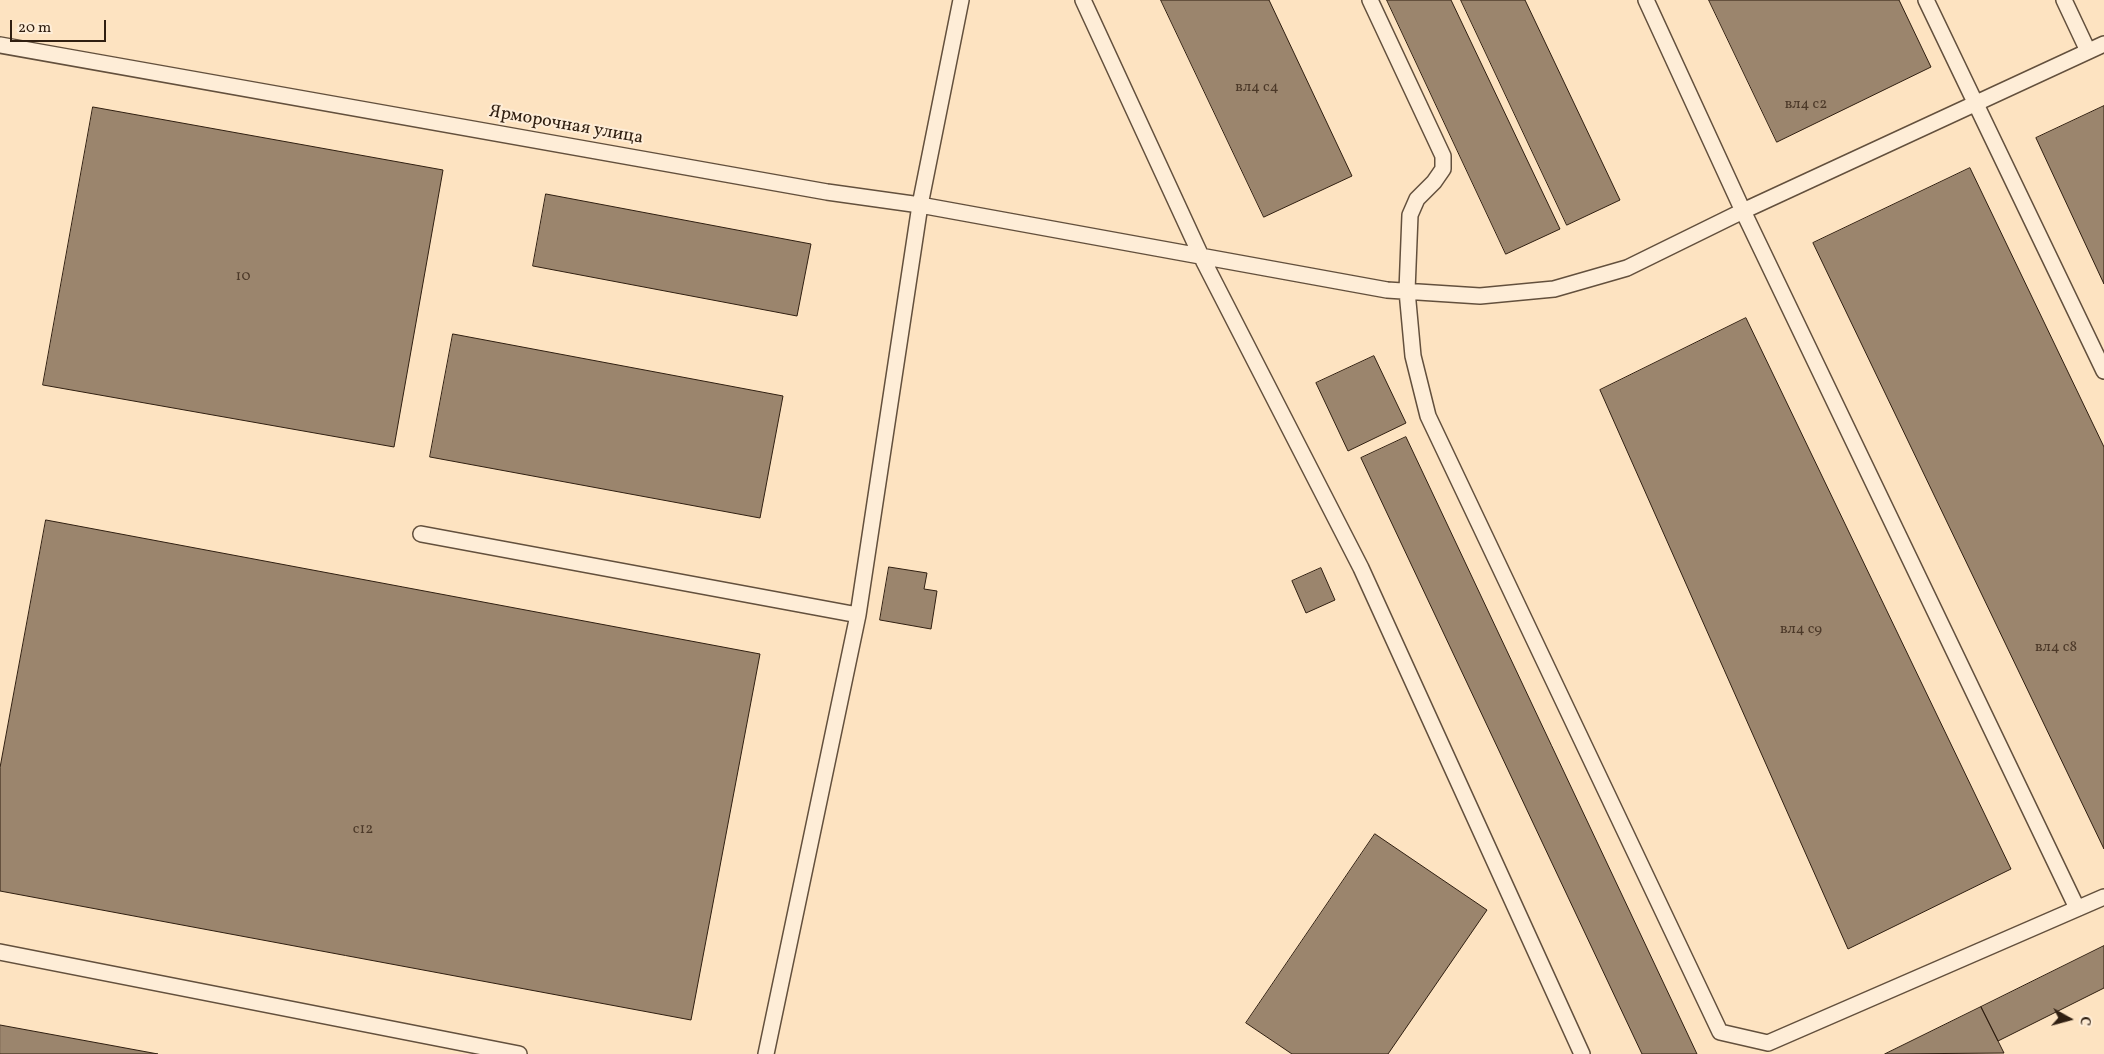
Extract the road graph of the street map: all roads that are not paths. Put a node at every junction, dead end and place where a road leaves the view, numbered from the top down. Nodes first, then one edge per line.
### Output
1 (961, 0) edge
2 (1083, 0) edge
3 (1370, 0) edge
4 (1646, 0) edge
5 (1926, 0) edge
6 (2064, 0) edge
7 (2104, 44) edge
8 (0, 45) edge
9 (2088, 51) junction
10 (1976, 104) junction
11 (920, 205) junction
12 (1743, 211) junction
13 (1201, 256) junction
14 (1406, 291) junction
15 (2104, 371) edge
16 (420, 534) dead end
17 (858, 615) junction
18 (2104, 897) edge
19 (2078, 908) junction
20 (0, 952) edge
21 (519, 1054) edge
22 (766, 1054) edge
23 (1582, 1054) edge

1 - 11 lane
2 - 13 lane
3 - 14 lane
4 - 12 lane
5 - 10 lane
6 - 9 lane
7 - 9 lane, Ярморочная улица
8 - 11 lane, Ярморочная улица
9 - 10 lane, Ярморочная улица
10 - 12 lane, Ярморочная улица
10 - 15 lane
11 - 13 lane, Ярморочная улица
11 - 17 lane
12 - 14 lane, Ярморочная улица
12 - 19 lane
13 - 14 lane, Ярморочная улица
13 - 23 lane
14 - 19 lane
16 - 17 lane
17 - 22 lane
18 - 19 lane
20 - 21 lane

